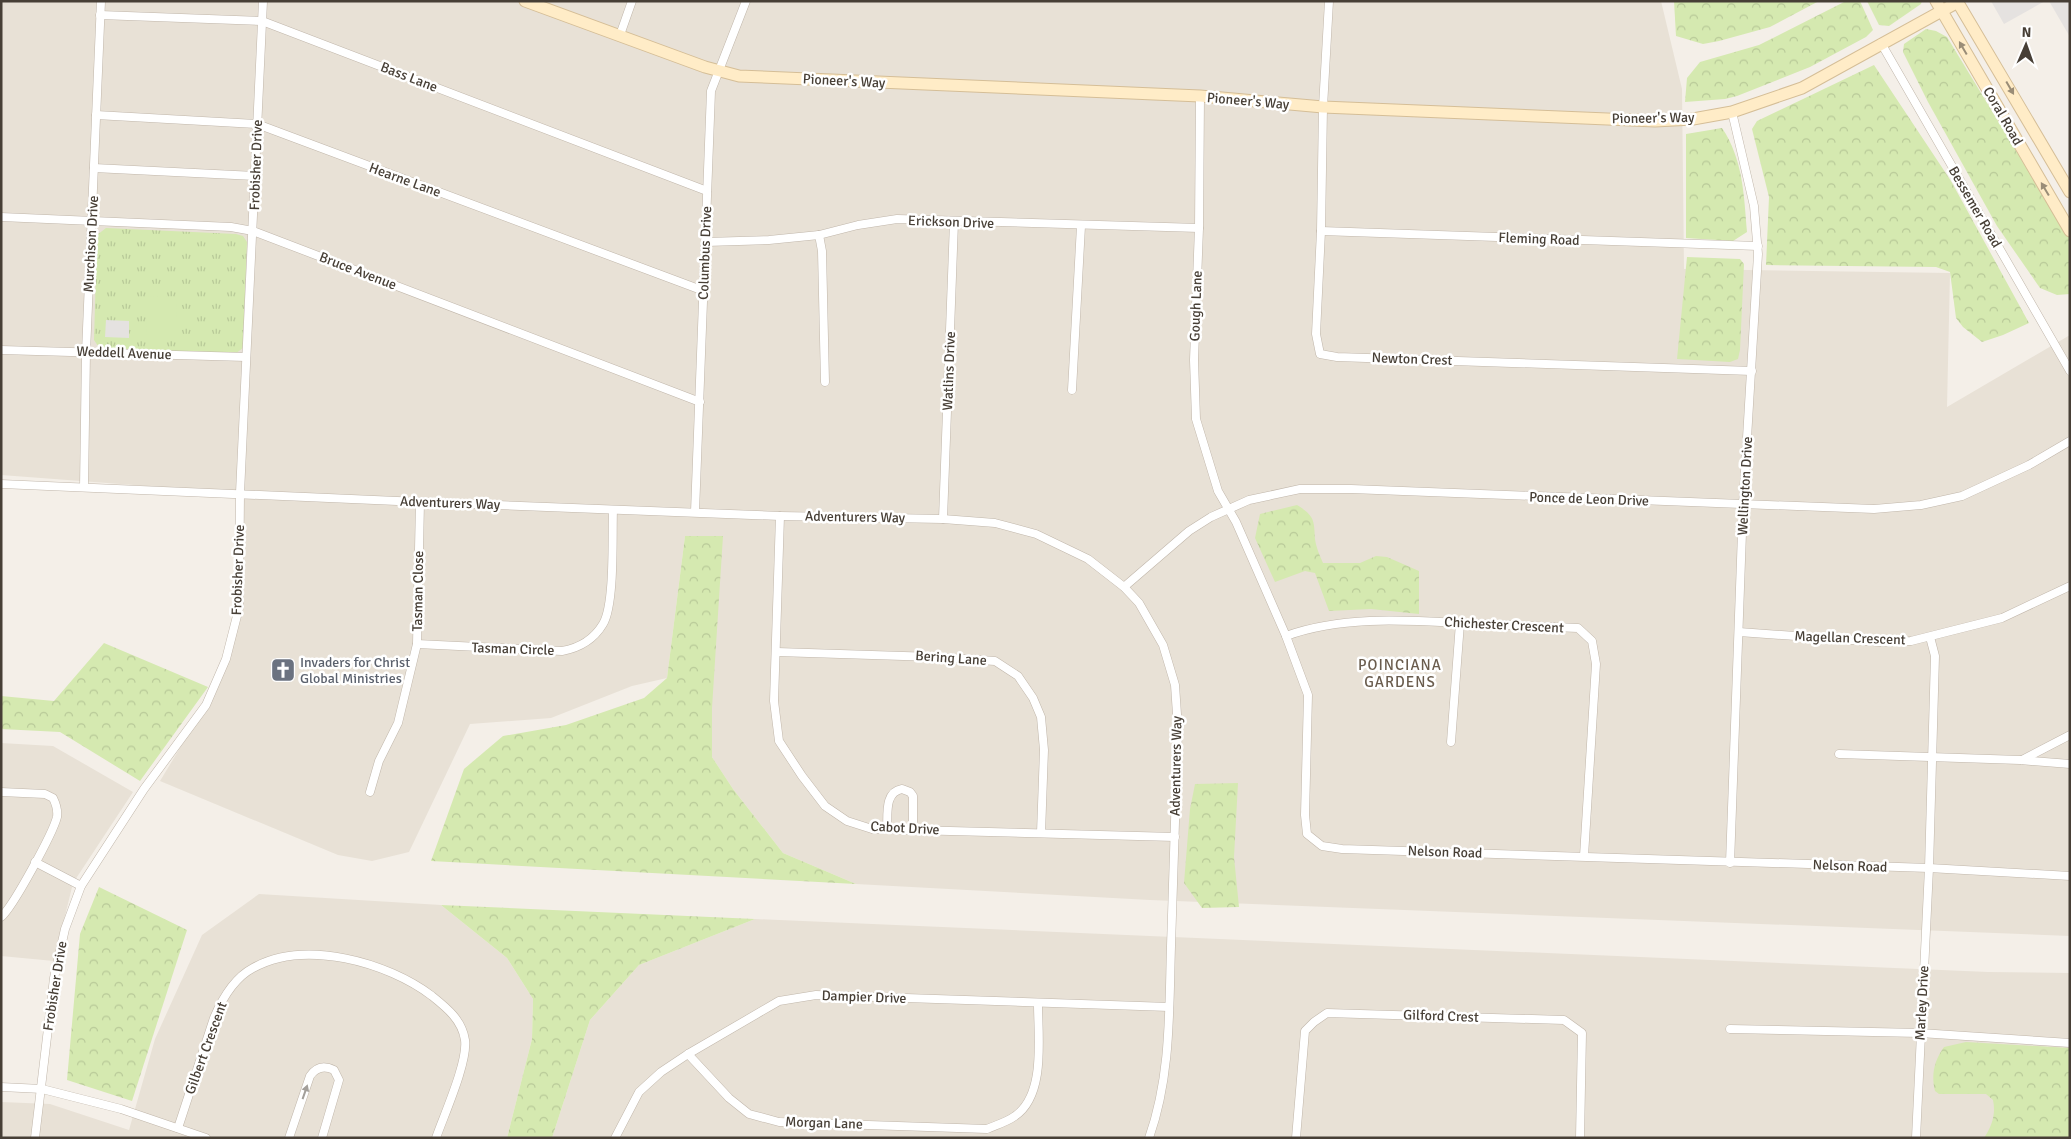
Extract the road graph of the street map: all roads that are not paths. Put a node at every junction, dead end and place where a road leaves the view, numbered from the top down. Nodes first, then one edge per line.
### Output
1 (102, 1) edge
2 (263, 1) edge
3 (525, 1) edge
4 (632, 1) edge
5 (746, 1) edge
6 (1329, 1) edge
7 (1958, 1) edge
8 (1939, 6) edge
9 (100, 16) junction
10 (262, 21) junction
11 (620, 35) junction
12 (1881, 43) junction
13 (719, 71) junction
14 (1200, 96) junction
15 (1323, 107) junction
16 (1732, 112) junction
17 (96, 115) junction
18 (257, 124) junction
19 (2040, 140) junction
20 (2022, 151) junction
21 (94, 168) junction
22 (255, 176) junction
23 (707, 191) junction
24 (2070, 192) edge
25 (1, 217) edge
26 (92, 222) junction
27 (954, 222) junction
28 (1081, 226) junction
29 (1199, 228) junction
30 (253, 231) junction
31 (1321, 231) junction
32 (2070, 231) edge
33 (820, 235) junction
34 (706, 242) junction
35 (1758, 246) junction
36 (704, 291) junction
37 (1, 350) edge
38 (86, 352) junction
39 (246, 357) junction
40 (1752, 370) junction
41 (2070, 371) edge
42 (824, 382) dead end
43 (1072, 390) dead end
44 (700, 402) junction
45 (2070, 441) edge
46 (1, 484) edge
47 (84, 487) junction
48 (240, 493) junction
49 (420, 502) junction
50 (1744, 505) junction
51 (1228, 509) junction
52 (613, 510) junction
53 (695, 512) junction
54 (780, 516) junction
55 (943, 519) junction
56 (2070, 586) edge
57 (1124, 587) junction
58 (1460, 623) junction
59 (1740, 632) junction
60 (1286, 636) junction
61 (1930, 638) junction
62 (417, 644) junction
63 (776, 652) junction
64 (2070, 735) edge
65 (1451, 742) dead end
66 (1839, 754) dead end
67 (1932, 758) junction
68 (2020, 760) junction
69 (2070, 764) edge
70 (1, 792) edge
71 (370, 792) dead end
72 (887, 829) junction
73 (913, 830) junction
74 (1041, 833) junction
75 (1174, 837) junction
76 (1584, 856) junction
77 (35, 862) junction
78 (1730, 863) junction
79 (1929, 868) junction
80 (2070, 876) edge
81 (81, 886) junction
82 (1, 917) edge
83 (1038, 1004) junction
84 (1169, 1007) junction
85 (1730, 1029) dead end
86 (1920, 1033) junction
87 (2070, 1043) edge
88 (688, 1054) junction
89 (1, 1087) edge
90 (42, 1089) junction
91 (178, 1128) junction
92 (35, 1138) edge
93 (206, 1138) edge
94 (289, 1138) edge
95 (322, 1138) edge
96 (436, 1138) edge
97 (615, 1138) edge
98 (1149, 1138) edge
99 (1296, 1138) edge
100 (1580, 1138) edge
101 (1916, 1138) edge

1 - 9 street, Murchison Drive
2 - 10 street, Frobisher Drive
3 - 11 main road, Pioneer's Way
4 - 11 street
5 - 13 street, Columbus Drive
6 - 15 street, Newton Crest
7 - 8 main road, Pioneer's Way
7 -> 19 main road, Coral Road
8 - 12 main road, Pioneer's Way
20 -> 8 main road, Coral Road
9 - 10 street, Bass Lane
9 - 17 street, Murchison Drive
10 - 18 street, Frobisher Drive
10 - 23 street, Bass Lane
11 - 13 main road, Pioneer's Way
12 - 16 main road, Pioneer's Way
12 - 41 street, Bessemer Road
13 - 14 main road, Pioneer's Way
13 - 23 street, Columbus Drive
14 - 15 main road, Pioneer's Way
14 - 29 street, Gough Lane
15 - 16 main road, Pioneer's Way
15 - 31 street, Newton Crest
16 - 35 street, Wellington Drive
17 - 18 street, Hearne Lane
17 - 21 street, Murchison Drive
18 - 22 street, Frobisher Drive
18 - 36 street, Hearne Lane
19 - 20 main road
19 - 24 main road, Coral Road
32 -> 20 main road, Coral Road
21 - 22 street
21 - 26 street, Murchison Drive
22 - 30 street, Frobisher Drive
23 - 34 street, Columbus Drive
25 - 26 street, Bruce Avenue
26 - 30 street, Bruce Avenue
26 - 38 street, Murchison Drive
27 - 28 street, Erickson Drive
27 - 33 street, Erickson Drive
27 - 55 street, Watlins Drive
28 - 29 street, Erickson Drive
28 - 43 street
29 - 51 street, Gough Lane
30 - 39 street, Frobisher Drive
30 - 44 street, Bruce Avenue
31 - 35 street, Fleming Road
31 - 40 street, Newton Crest
33 - 34 street, Erickson Drive
33 - 42 street
34 - 36 street, Columbus Drive
35 - 40 street, Wellington Drive
36 - 44 street, Columbus Drive
37 - 38 street, Weddell Avenue
38 - 39 street, Weddell Avenue
38 - 47 street, Murchison Drive
39 - 48 street, Frobisher Drive
40 - 50 street, Wellington Drive
44 - 53 street, Columbus Drive
45 - 50 street, Ponce de Leon Drive
46 - 47 street, Adventurers Way
47 - 48 street, Adventurers Way
48 - 49 street, Adventurers Way
48 - 81 street, Frobisher Drive
49 - 52 street, Adventurers Way
49 - 62 street, Tasman Close
50 - 51 street, Ponce de Leon Drive
50 - 59 street, Wellington Drive
51 - 57 street, Ponce de Leon Drive
51 - 60 street, Nelson Road
52 - 53 street, Adventurers Way
52 - 62 street, Tasman Circle
53 - 54 street, Adventurers Way
54 - 55 street, Adventurers Way
54 - 63 street, Cabot Drive
55 - 57 street, Adventurers Way
56 - 61 street, Magellan Crescent
57 - 75 street, Adventurers Way
58 - 60 street, Chichester Crescent
58 - 65 street
58 - 76 street, Chichester Crescent
59 - 61 street, Magellan Crescent
59 - 78 street, Wellington Drive
60 - 76 street, Nelson Road
61 - 67 street, Marley Drive
62 - 71 street, Tasman Close
63 - 72 street, Cabot Drive
63 - 74 street, Bering Lane
64 - 68 street
66 - 67 street
67 - 68 street
67 - 79 street, Marley Drive
68 - 69 street
70 - 77 street
72 - 73 street, Cabot Drive
72 - 73 street
73 - 74 street, Cabot Drive
74 - 75 street, Cabot Drive
75 - 84 street, Adventurers Way
76 - 78 street, Nelson Road
77 - 81 street
77 - 82 street
78 - 79 street, Nelson Road
79 - 80 street
79 - 86 street, Marley Drive
81 - 90 street, Frobisher Drive
83 - 84 street, Dampier Drive
83 - 88 street, Dampier Drive
83 - 88 street, Morgan Lane
84 - 98 street, Adventurers Way
85 - 86 street
86 - 87 street
86 - 101 street, Marley Drive
88 - 97 street, Dampier Drive
89 - 90 street
90 - 91 street
90 - 92 street, Frobisher Drive
91 - 93 street
91 - 96 street, Gilbert Crescent
94 -> 95 street
99 - 100 street, Gilford Crest

